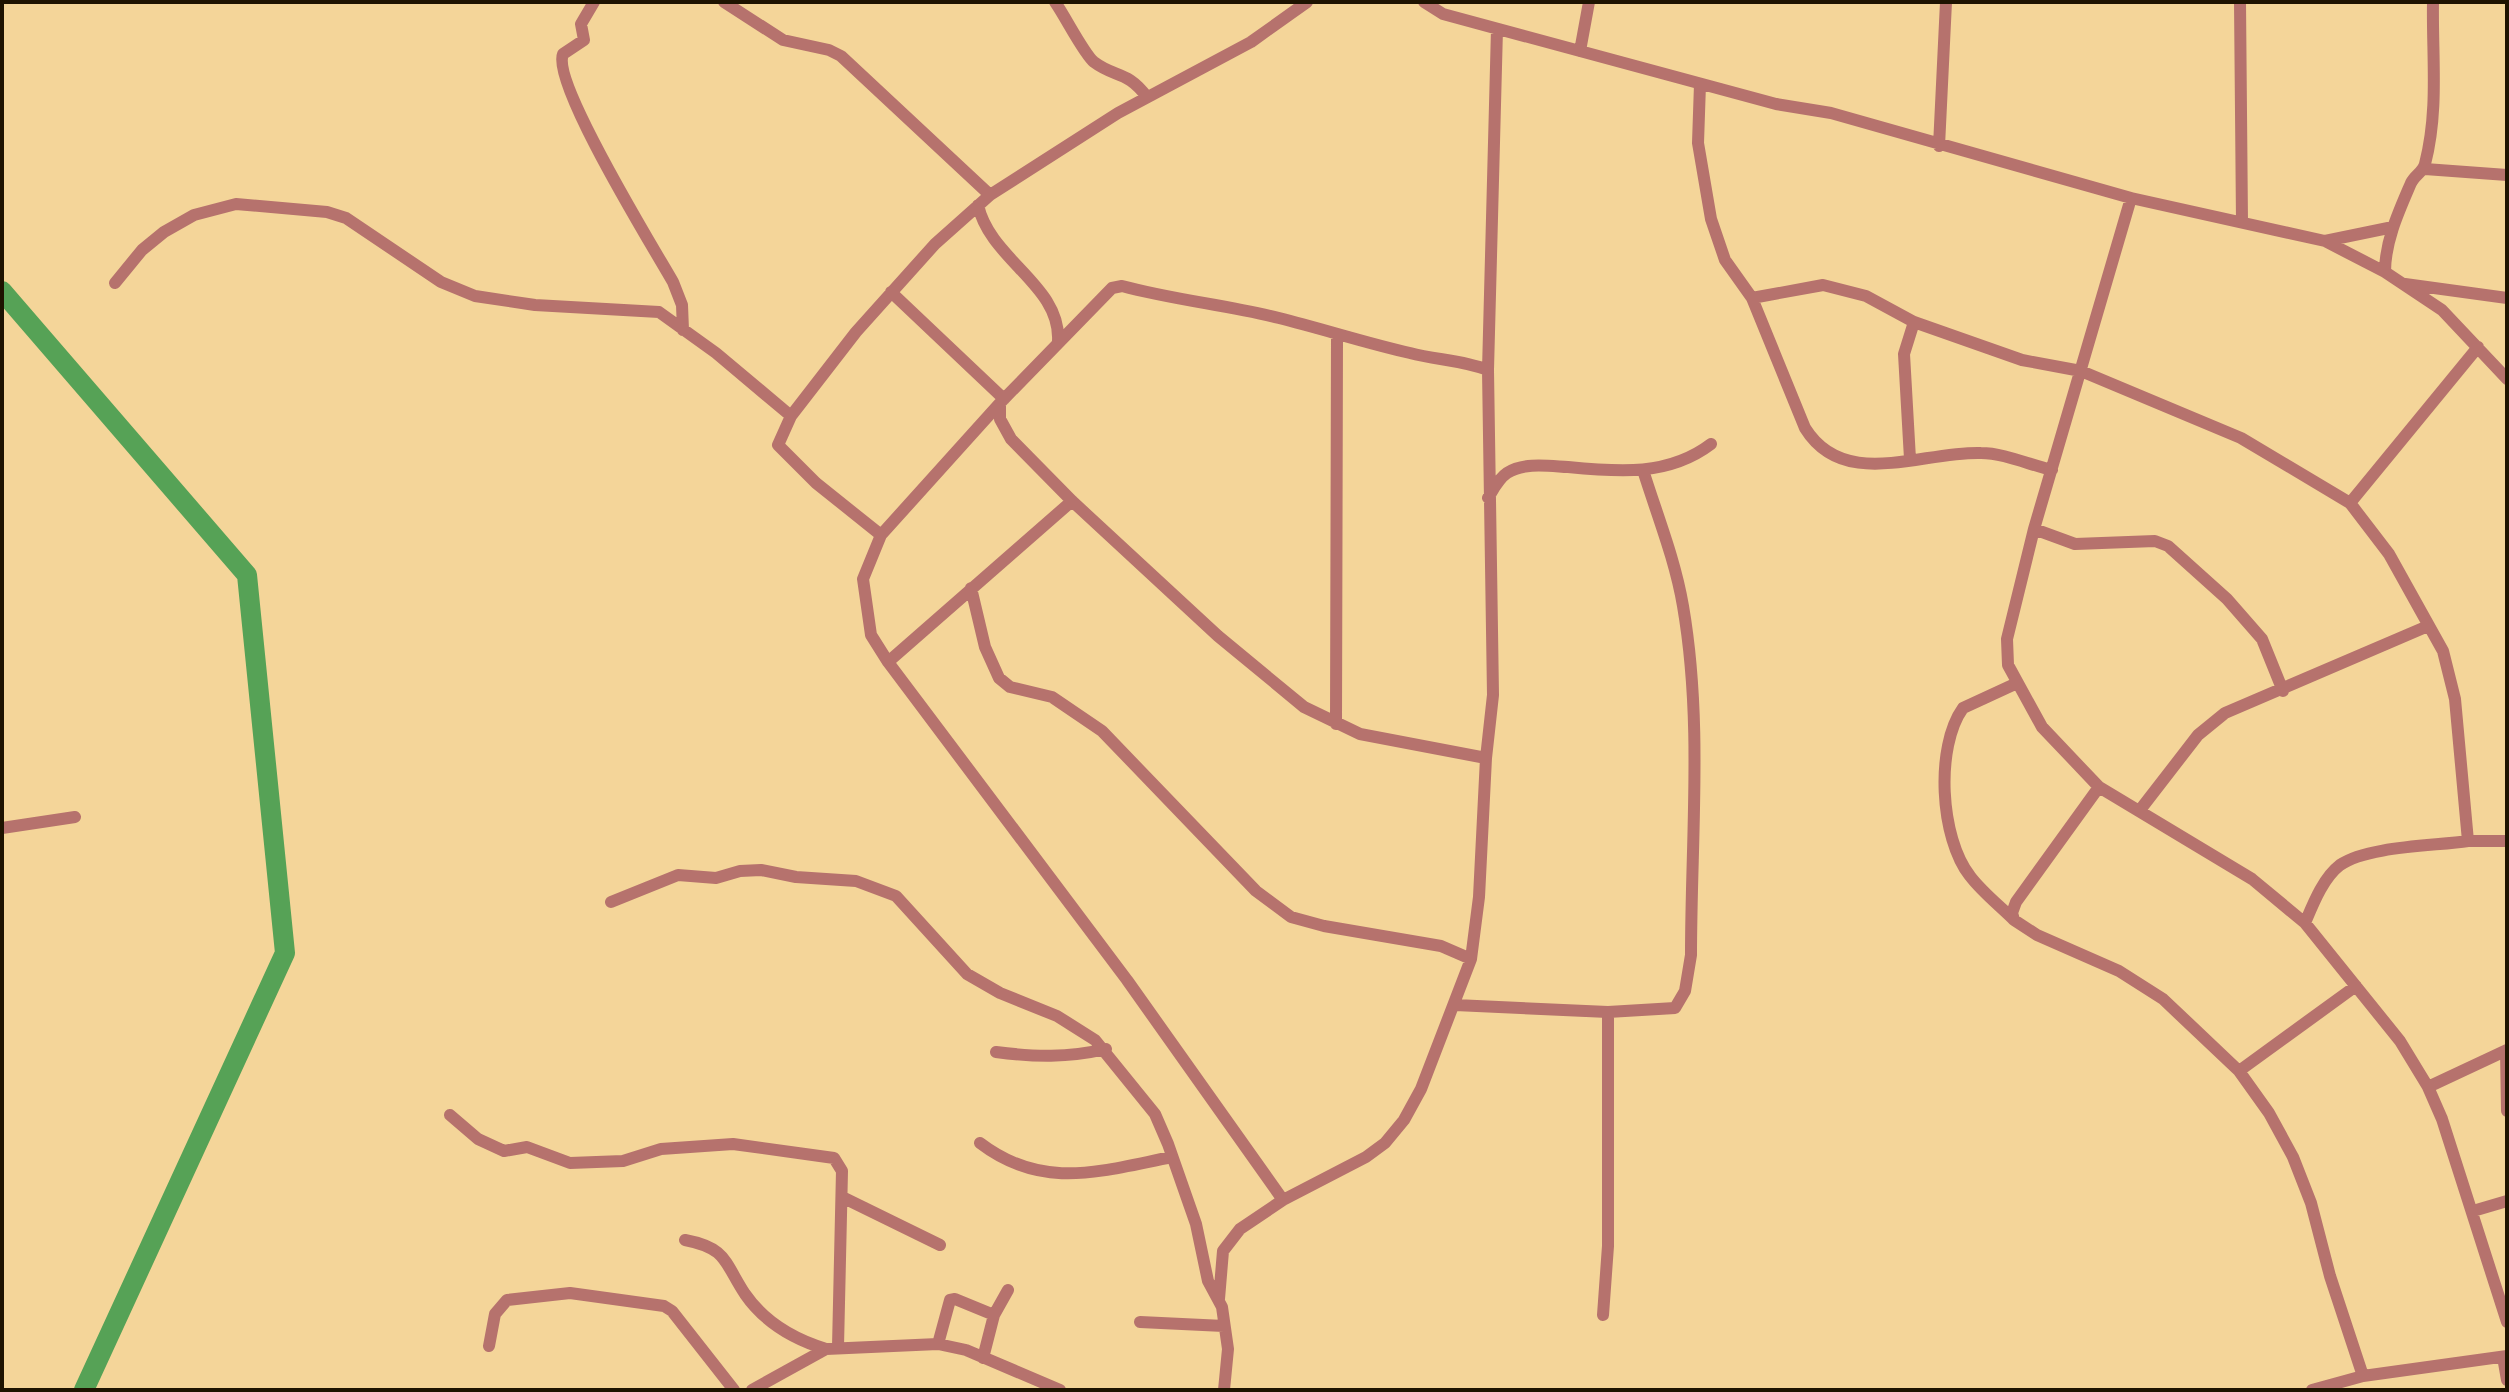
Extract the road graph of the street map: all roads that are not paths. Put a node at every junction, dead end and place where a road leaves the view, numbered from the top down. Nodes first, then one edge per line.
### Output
1 (594, 2) edge
2 (724, 2) edge
3 (1055, 2) edge
4 (1307, 2) edge
5 (1424, 2) edge
6 (1589, 2) edge
7 (1946, 2) edge
8 (2240, 2) edge
9 (2433, 2) edge
10 (1497, 29) junction
11 (1580, 51) junction
12 (1700, 84) junction
13 (1147, 97) junction
14 (1939, 146) junction
15 (2425, 169) junction
16 (2507, 175) edge
17 (990, 195) junction
18 (2131, 198) junction
19 (978, 205) junction
20 (2242, 222) junction
21 (2393, 227) junction
22 (2325, 241) junction
23 (2385, 272) junction
24 (115, 283) dead end
25 (2402, 283) junction
26 (891, 292) junction
27 (1752, 298) junction
28 (2507, 298) edge
29 (1914, 322) junction
30 (683, 330) junction
31 (1337, 336) junction
32 (1058, 341) junction
33 (2478, 347) junction
34 (1488, 370) junction
35 (2081, 371) junction
36 (2507, 379) edge
37 (1002, 401) junction
38 (791, 416) junction
39 (1711, 444) dead end
40 (1910, 459) junction
41 (1643, 470) junction
42 (2052, 470) junction
43 (1488, 498) junction
44 (1072, 501) junction
45 (2350, 503) junction
46 (2034, 529) junction
47 (881, 535) junction
48 (971, 588) junction
49 (2428, 626) junction
50 (888, 662) junction
51 (2015, 684) junction
52 (2283, 691) junction
53 (1336, 724) junction
54 (1486, 758) junction
55 (2099, 787) junction
56 (2140, 810) junction
57 (75, 817) dead end
58 (2, 828) edge
59 (2468, 841) junction
60 (2507, 841) edge
61 (611, 902) dead end
62 (2014, 920) junction
63 (2305, 923) junction
64 (1471, 959) junction
65 (2356, 986) junction
66 (1455, 1005) junction
67 (1608, 1012) junction
68 (1106, 1049) junction
69 (2506, 1050) edge
70 (996, 1052) dead end
71 (2239, 1071) junction
72 (2428, 1087) junction
73 (2507, 1111) edge
74 (450, 1115) dead end
75 (980, 1143) dead end
76 (1172, 1157) junction
77 (842, 1197) junction
78 (1283, 1200) junction
79 (2507, 1201) edge
80 (2473, 1211) junction
81 (685, 1240) dead end
82 (940, 1245) dead end
83 (1008, 1290) dead end
84 (1219, 1299) junction
85 (994, 1315) junction
86 (1603, 1315) dead end
87 (1140, 1322) dead end
88 (2507, 1322) edge
89 (1224, 1326) junction
90 (938, 1344) junction
91 (489, 1346) dead end
92 (832, 1348) junction
93 (2505, 1357) edge
94 (983, 1358) junction
95 (774, 1375) junction
96 (2363, 1376) junction
97 (2507, 1380) edge
98 (734, 1390) edge
99 (752, 1390) edge
100 (778, 1390) edge
101 (1060, 1390) edge
102 (1224, 1390) edge
103 (2312, 1390) edge

1 - 30 street
2 - 17 street
3 - 13 street
4 - 13 street
5 - 10 street
6 - 11 street
7 - 14 street
8 - 20 street
9 - 15 street
10 - 11 street
10 - 34 street
11 - 12 street
12 - 14 street
12 - 27 street
13 - 17 street
14 - 18 street
15 - 16 street
15 - 21 street
17 - 19 street
18 - 20 street
18 - 35 street
19 - 26 street
19 - 32 street
20 - 22 street
21 - 22 street
21 - 23 street
22 - 23 street
23 - 25 street
24 - 30 street
25 - 28 street
25 - 33 street
26 - 37 street
26 - 38 street
27 - 29 street
27 - 40 street
29 - 35 street
29 - 40 street
30 - 38 street
31 - 32 street
31 - 34 street
31 - 53 street
32 - 37 street
33 - 36 street
33 - 45 street
34 - 43 street
35 - 42 street
35 - 45 street
37 - 44 street
37 - 47 street
38 - 47 street
39 - 41 street
40 - 42 street
41 - 43 street
41 - 67 street
42 - 46 street
43 - 54 street
44 - 48 street
44 - 53 street
45 - 49 street
46 - 51 street
46 - 52 street
47 - 50 street
48 - 50 street
48 - 64 street
49 - 52 street
49 - 59 street
50 - 78 street
51 - 55 street
51 - 62 street
52 - 56 street
53 - 54 street
54 - 64 street
55 - 56 street
55 - 62 street
56 - 63 street
57 - 58 street
59 - 60 street
59 - 63 street
61 - 68 street
62 - 71 street
63 - 65 street
64 - 66 street
65 - 71 street
65 - 72 street
66 - 67 street
66 - 78 street
67 - 86 street
68 - 70 street
68 - 76 street
69 - 72 street
69 - 73 street
71 - 96 street
72 - 80 street
74 - 77 street
75 - 76 street
76 - 84 street
77 - 82 street
77 - 92 street
78 - 84 street
79 - 80 street
80 - 88 street
81 - 92 street
83 - 85 street
84 - 89 street
85 - 90 street
85 - 94 street
87 - 89 street
89 - 102 street
90 - 92 street
90 - 94 street
91 - 98 street
92 - 95 street
93 - 96 street
93 - 97 street
94 - 101 street
95 - 99 street
95 - 100 street
96 - 103 street

